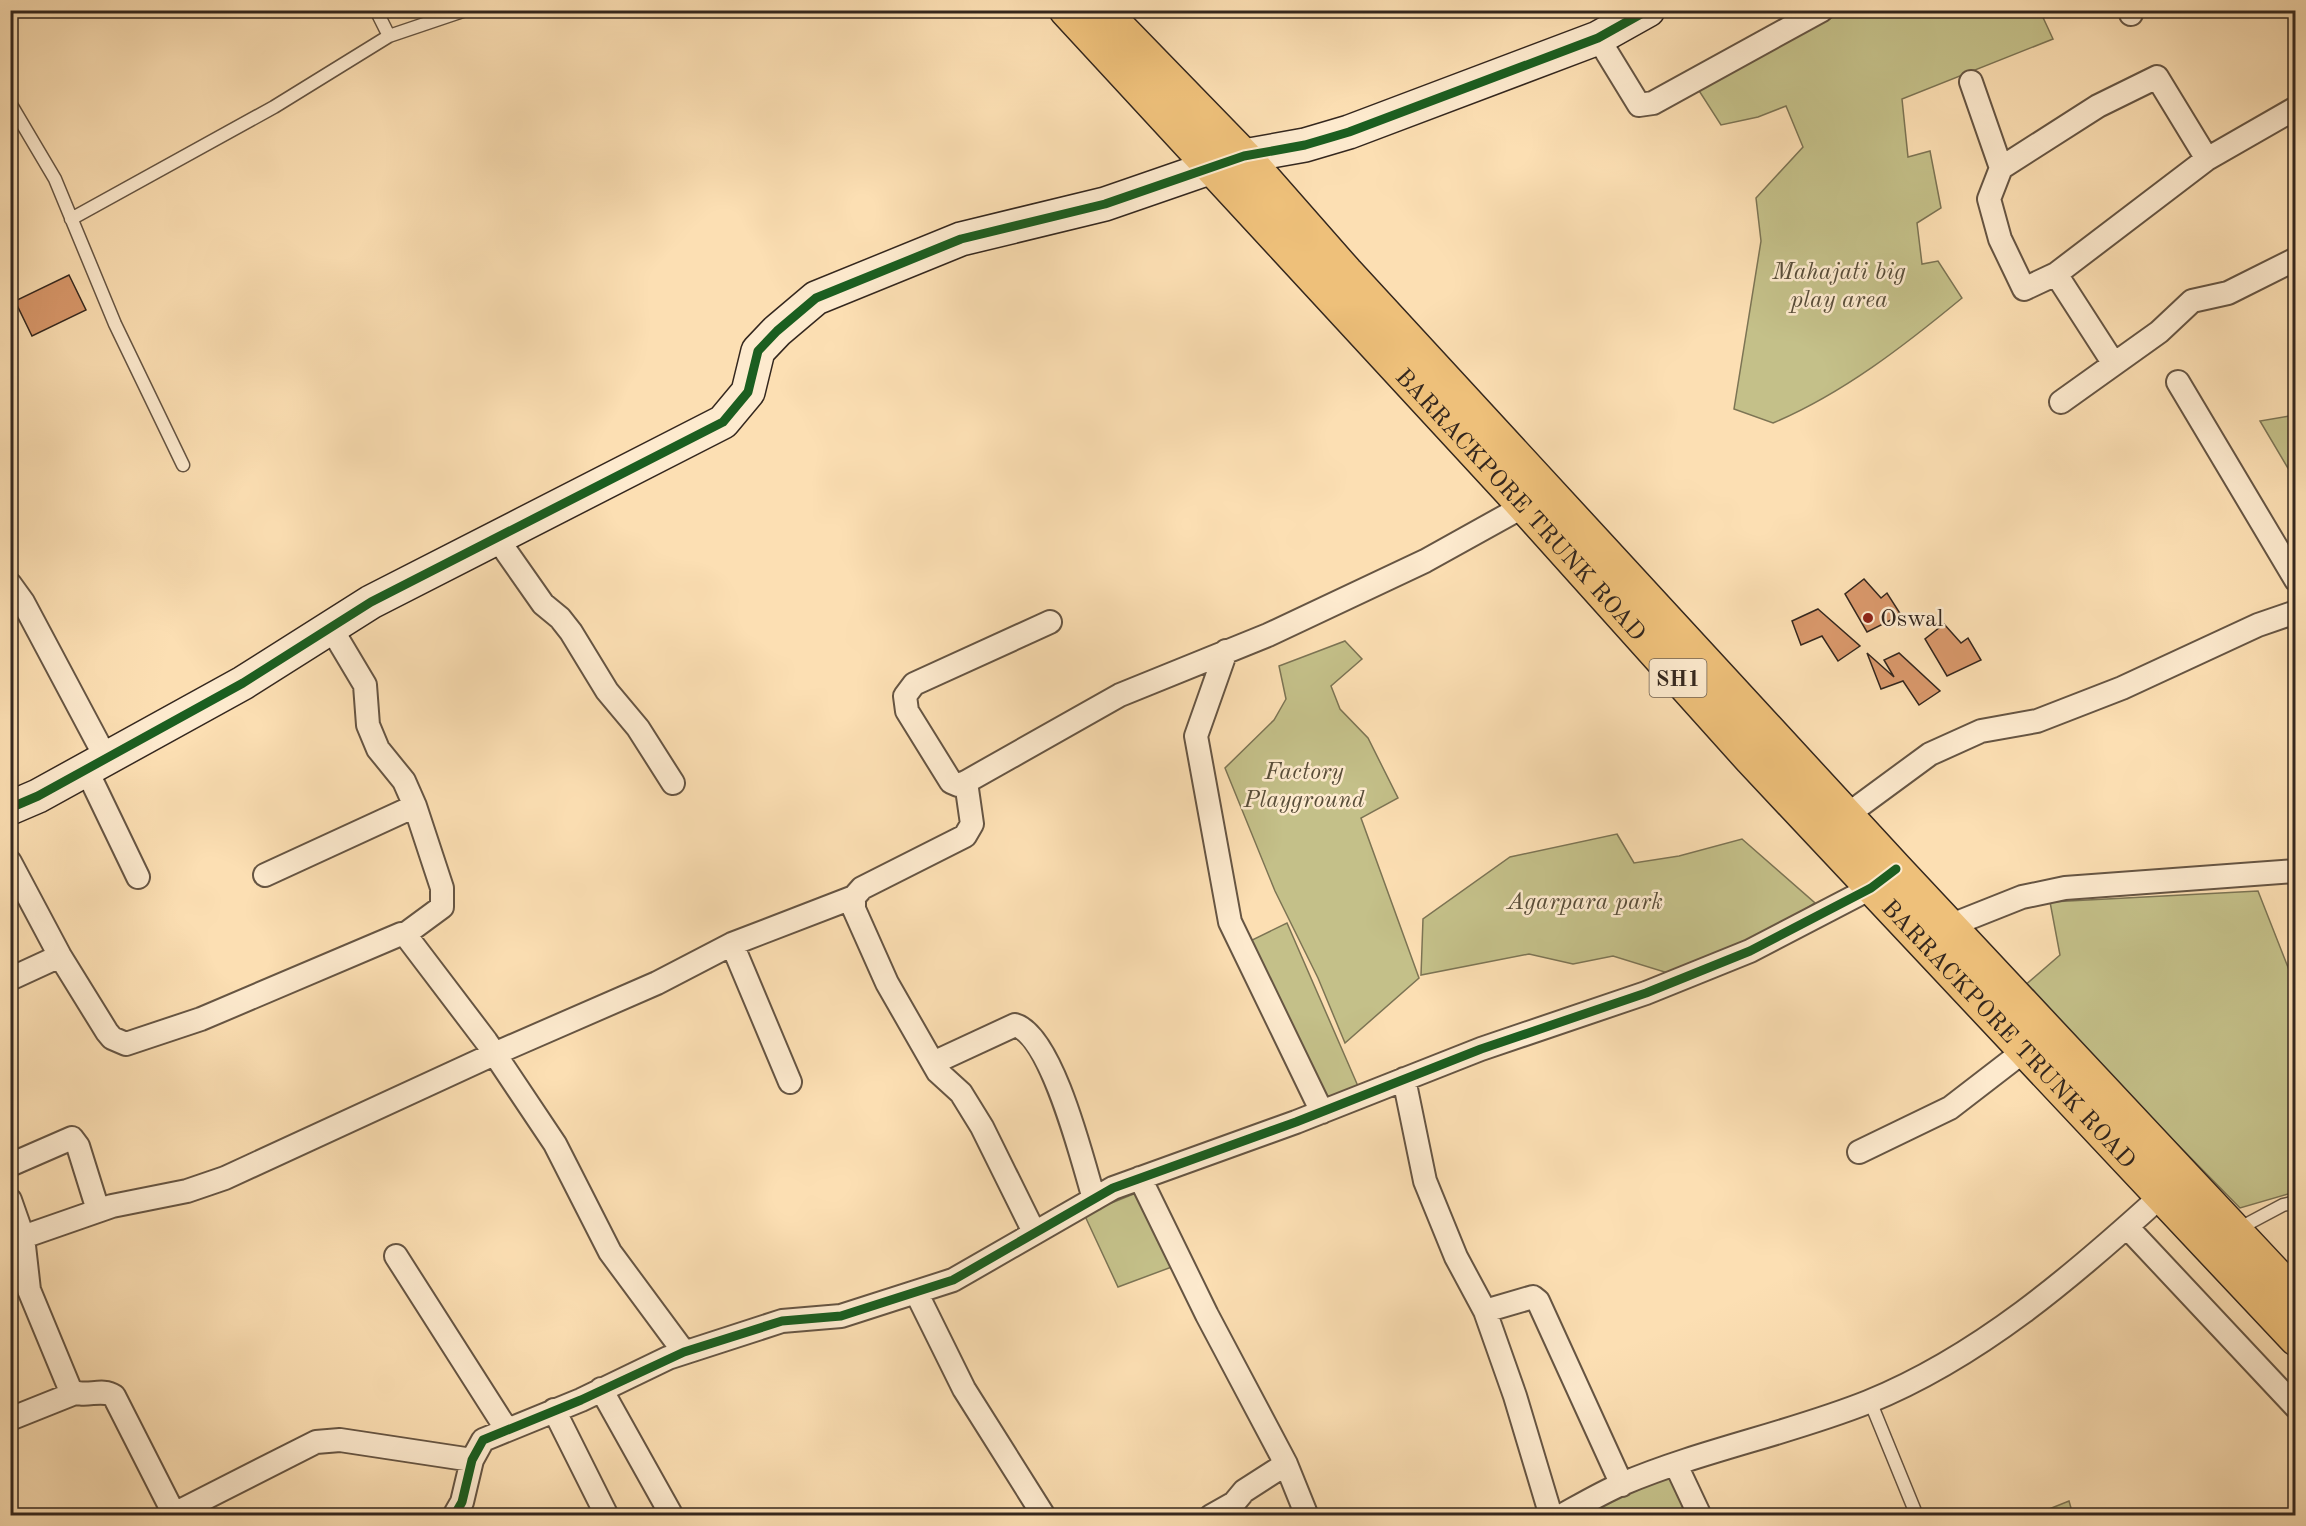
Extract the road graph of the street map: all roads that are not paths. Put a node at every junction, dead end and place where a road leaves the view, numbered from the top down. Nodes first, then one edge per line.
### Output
1 (376, 10) edge
2 (466, 10) edge
3 (1066, 10) edge
4 (1102, 10) edge
5 (1648, 10) edge
6 (1822, 10) edge
7 (389, 36) junction
8 (1598, 38) junction
9 (1971, 82) dead end
10 (10, 103) edge
11 (2295, 108) edge
12 (1244, 156) junction
13 (2207, 159) junction
14 (1211, 168) junction
15 (2001, 168) junction
16 (71, 219) junction
17 (2295, 259) edge
18 (2056, 274) junction
19 (2114, 364) junction
20 (2178, 382) dead end
21 (2061, 402) dead end
22 (183, 465) dead end
23 (1524, 506) junction
24 (496, 537) junction
25 (2295, 580) edge
26 (10, 584) edge
27 (2295, 612) edge
28 (1050, 622) dead end
29 (331, 628) junction
30 (1226, 651) junction
31 (96, 764) junction
32 (966, 782) junction
33 (673, 783) dead end
34 (416, 806) junction
35 (10, 808) edge
36 (1847, 815) junction
37 (10, 862) edge
38 (2295, 871) edge
39 (266, 875) dead end
40 (138, 877) dead end
41 (1883, 878) junction
42 (854, 897) junction
43 (1949, 926) junction
44 (404, 935) junction
45 (732, 944) junction
46 (60, 956) junction
47 (10, 979) edge
48 (2024, 1051) junction
49 (494, 1054) junction
50 (933, 1063) junction
51 (1404, 1079) junction
52 (790, 1082) dead end
53 (1322, 1112) junction
54 (1859, 1152) dead end
55 (10, 1165) edge
56 (1140, 1178) junction
57 (2161, 1196) junction
58 (1094, 1199) junction
59 (10, 1200) edge
60 (2295, 1202) edge
61 (98, 1210) junction
62 (2127, 1227) junction
63 (2235, 1231) junction
64 (1034, 1232) junction
65 (23, 1237) junction
66 (396, 1256) dead end
67 (916, 1292) junction
68 (2278, 1292) edge
69 (1485, 1311) junction
70 (2295, 1339) edge
71 (684, 1352) junction
72 (601, 1389) junction
73 (75, 1393) junction
74 (1870, 1401) junction
75 (2295, 1407) edge
76 (554, 1410) junction
77 (10, 1419) edge
78 (507, 1430) junction
79 (472, 1460) junction
80 (1286, 1464) junction
81 (1676, 1465) junction
82 (1622, 1485) junction
83 (172, 1515) edge
84 (454, 1515) edge
85 (607, 1515) edge
86 (672, 1515) edge
87 (1044, 1515) edge
88 (1211, 1515) edge
89 (1307, 1515) edge
90 (1551, 1515) edge
91 (1561, 1515) edge
92 (1700, 1515) edge
93 (1917, 1515) edge

1 - 7 lane
2 - 7 lane
3 - 14 main road, BARRACKPORE TRUNK ROAD / SH1
4 - 12 main road, BARRACKPORE TRUNK ROAD / SH1
5 - 8 street
6 - 8 street
7 - 16 lane
8 - 12 street
9 - 15 street
10 - 16 lane
11 - 13 street
12 - 14 street
12 - 36 main road, BARRACKPORE TRUNK ROAD / SH1
13 - 15 street
13 - 18 street
14 - 23 main road, BARRACKPORE TRUNK ROAD / SH1
14 - 24 street
15 - 18 street
16 - 22 lane
17 - 19 street
18 - 19 street
19 - 21 street
20 - 25 street
23 - 30 street
23 - 41 main road, BARRACKPORE TRUNK ROAD / SH1
24 - 29 street
24 - 33 street
26 - 31 street
27 - 36 street
28 - 32 street
29 - 31 street
29 - 34 street
30 - 32 street
30 - 53 street
31 - 35 street
31 - 40 street
32 - 42 street
34 - 39 street
34 - 44 street
36 - 41 main road, BARRACKPORE TRUNK ROAD / SH1
37 - 46 street
38 - 43 street
41 - 43 main road, BARRACKPORE TRUNK ROAD / SH1
41 - 48 main road, BARRACKPORE TRUNK ROAD / SH1
41 - 51 street
42 - 45 street
42 - 50 street
43 - 63 main road, BARRACKPORE TRUNK ROAD / SH1
44 - 46 street
44 - 49 street
45 - 49 street
45 - 52 street
46 - 47 street
48 - 54 street
48 - 57 main road, BARRACKPORE TRUNK ROAD / SH1
49 - 61 street
49 - 71 street
50 - 58 street
50 - 64 street
51 - 53 street
51 - 69 street
53 - 56 street
55 - 61 street
56 - 58 street
56 - 80 street
57 - 62 street
57 - 68 main road, BARRACKPORE TRUNK ROAD / SH1
58 - 64 street
59 - 65 street
60 - 63 lane
61 - 65 street
62 - 74 street
62 - 75 street
63 - 68 main road, BARRACKPORE TRUNK ROAD / SH1
64 - 67 street
65 - 73 street
66 - 78 street
67 - 71 street
67 - 87 street
68 - 70 main road, BARRACKPORE TRUNK ROAD / SH1
69 - 82 street
69 - 90 street
71 - 72 street
72 - 76 street
72 - 86 street
73 - 77 street
73 - 83 street
74 - 81 street
74 - 93 lane
76 - 78 street
76 - 85 street
78 - 79 street
79 - 83 street
79 - 84 street
80 - 88 street
80 - 89 street
81 - 82 street
81 - 92 street
82 - 91 street

